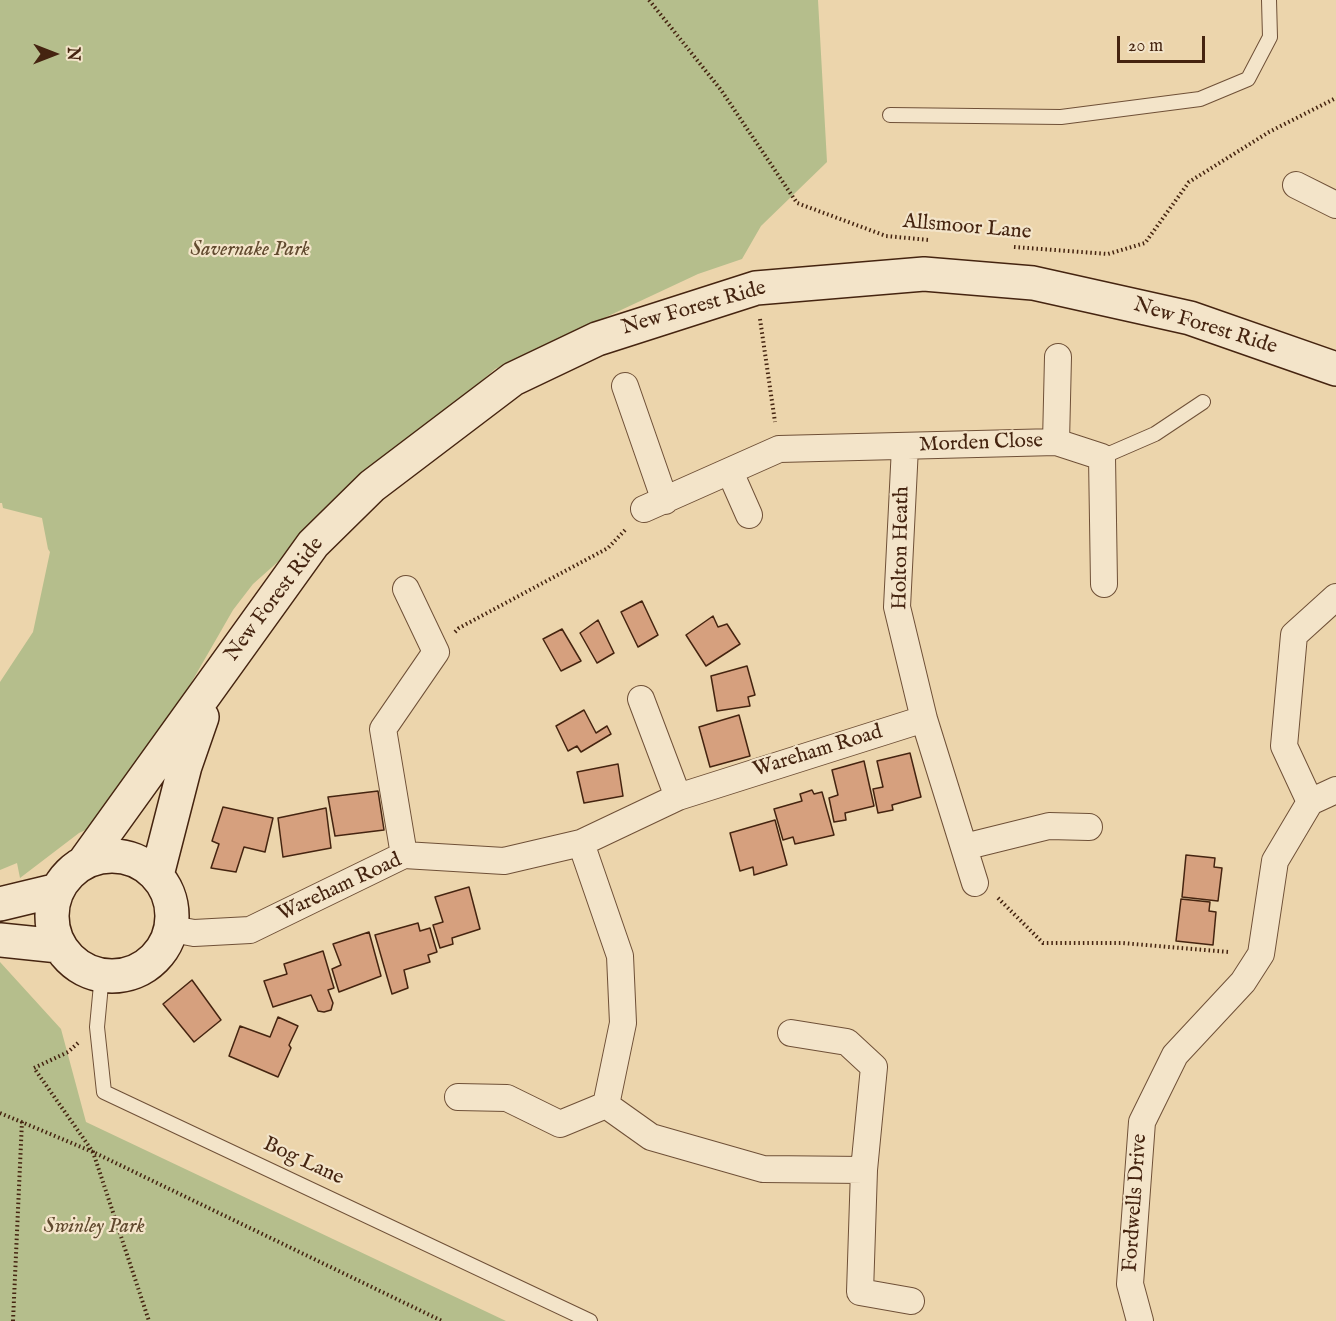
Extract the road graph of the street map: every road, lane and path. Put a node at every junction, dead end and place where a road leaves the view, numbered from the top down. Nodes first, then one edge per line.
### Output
1 (649, 0) edge
2 (1269, 0) edge
3 (1336, 98) edge
4 (890, 115) dead end
5 (1296, 185) dead end
6 (1336, 205) edge
7 (933, 240) dead end
8 (1003, 246) dead end
9 (759, 313) dead end
10 (1058, 357) dead end
11 (1336, 369) edge
12 (625, 386) dead end
13 (1203, 402) dead end
14 (1056, 442) junction
15 (905, 447) junction
16 (779, 449) junction
17 (1101, 457) junction
18 (730, 472) junction
19 (655, 505) junction
20 (748, 515) dead end
21 (1104, 584) dead end
22 (406, 589) dead end
23 (1336, 597) edge
24 (436, 652) junction
25 (215, 682) junction
26 (641, 699) dead end
27 (924, 719) junction
28 (1336, 790) edge
29 (678, 796) junction
30 (1310, 802) junction
31 (1089, 827) dead end
32 (581, 843) junction
33 (964, 847) junction
34 (405, 855) junction
35 (85, 861) junction
36 (157, 875) junction
37 (975, 883) joint
38 (58, 890) junction
39 (0, 904) edge
40 (172, 929) junction
41 (0, 940) edge
42 (59, 946) junction
43 (1261, 954) junction
44 (102, 975) junction
45 (97, 1027) junction
46 (791, 1034) dead end
47 (458, 1096) dead end
48 (606, 1105) junction
49 (0, 1113) edge
50 (22, 1121) junction
51 (93, 1152) junction
52 (864, 1170) junction
53 (911, 1300) dead end
54 (13, 1321) edge
55 (149, 1321) edge
56 (442, 1321) edge
57 (590, 1321) edge
58 (1140, 1321) edge

1 - 7 path, Allsmoor Lane
2 - 4 lane
3 - 8 path, Allsmoor Lane
5 - 6 street
9 - 16 path
10 - 14 street, Morden Close
11 - 25 main road, New Forest Ride
12 - 19 street
13 - 17 lane
14 - 15 street, Morden Close
14 - 17 street, Morden Close
15 - 16 street, Morden Close
15 - 27 street, Holton Heath
16 - 18 street
17 - 21 street
18 - 19 street
18 - 20 street
19 - 24 path
22 - 24 street
23 - 30 street
24 - 34 street
25 - 35 main road, New Forest Ride
25 - 36 main road, New Forest Ride
26 - 29 street
27 - 29 street, Wareham Road
27 - 33 street, Holton Heath
28 - 30 street
29 - 32 street, Wareham Road
30 - 43 street, Fordwells Drive
31 - 33 street
32 - 34 street, Wareham Road
32 - 48 street
33 - 37 street, Holton Heath
34 - 40 street, Wareham Road
35 - 36 main road
35 - 38 main road, New Forest Ride
36 - 40 main road
37 - 43 path
38 - 39 main road
38 - 42 main road, New Forest Ride
40 - 44 main road
41 - 42 main road
42 - 44 main road
43 - 58 street, Fordwells Drive
44 - 45 lane, Bog Lane
45 - 51 path
45 - 57 lane, Bog Lane
46 - 52 street
47 - 48 street
48 - 52 street
49 - 50 path
50 - 51 path
50 - 54 path
51 - 55 path
51 - 56 path
52 - 53 street

